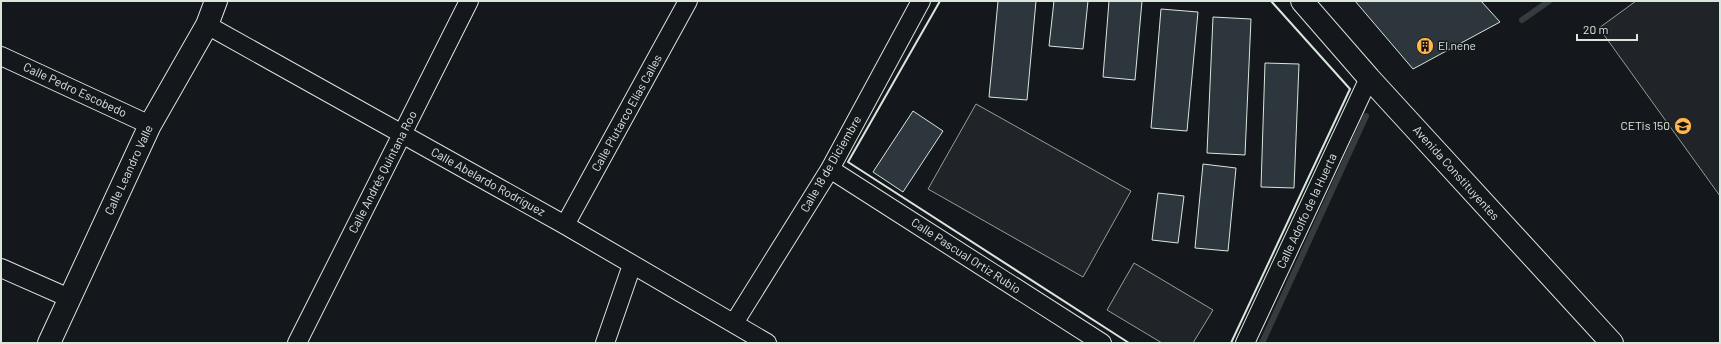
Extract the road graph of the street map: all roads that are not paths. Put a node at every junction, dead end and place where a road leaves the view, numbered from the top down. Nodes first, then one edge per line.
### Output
1 (216, 1) edge
2 (469, 1) edge
3 (688, 1) edge
4 (921, 1) edge
5 (1302, 1) edge
6 (207, 25) junction
7 (1, 56) edge
8 (1369, 78) junction
9 (150, 125) junction
10 (402, 134) junction
11 (830, 169) junction
12 (565, 225) junction
13 (632, 265) junction
14 (1, 268) edge
15 (69, 298) junction
16 (734, 323) junction
17 (1602, 339) edge
18 (49, 343) edge
19 (297, 343) edge
20 (606, 343) edge
21 (768, 343) edge
22 (1102, 343) edge
23 (1245, 343) edge

1 - 6 main road, Calle Leandro Valle
2 - 10 street, Calle Andrés Quintana Roo
3 - 12 street, Calle Plutarco Elías Calles
4 - 11 street, Calle 18 de Diciembre
5 - 8 main road, Avenida Constituyentes
6 - 9 main road, Calle Leandro Valle
6 - 10 street, Calle Abelardo Rodríguez
7 - 9 street, Calle Pedro Escobedo
8 - 17 main road, Avenida Constituyentes
8 - 23 street, Calle Adolfo de la Huerta
9 - 15 main road, Calle Leandro Valle
10 - 12 street, Calle Abelardo Rodríguez
10 - 19 street, Calle Andrés Quintana Roo
11 - 16 street, Calle 18 de Diciembre
11 - 22 street, Calle Pascual Ortiz Rubio
12 - 13 street, Calle Abelardo Rodríguez
13 - 16 street, Calle Abelardo Rodríguez
13 - 20 street
14 - 15 street
15 - 18 main road, Calle Leandro Valle
16 - 21 street, Calle Abelardo Rodríguez

